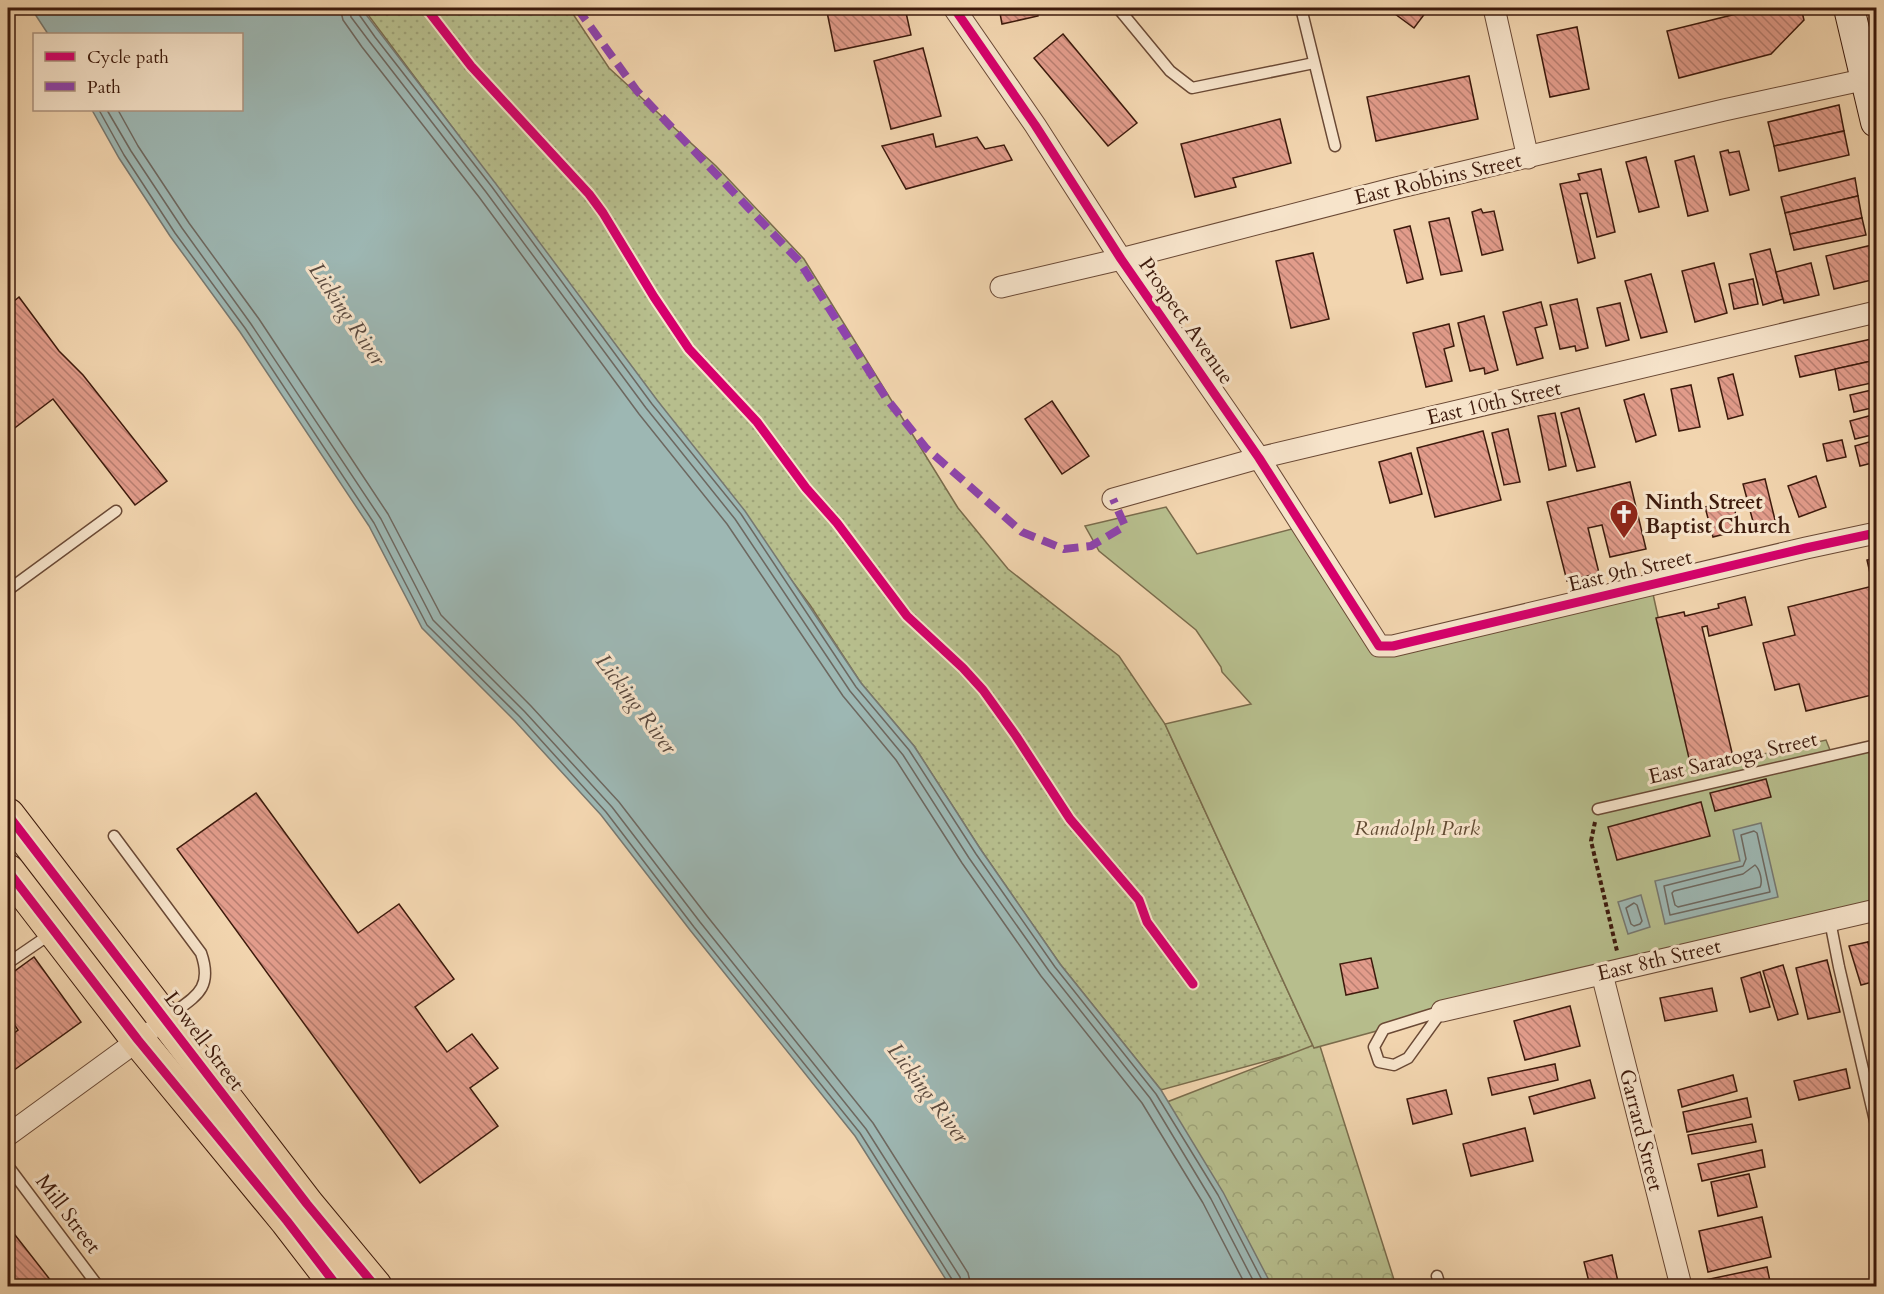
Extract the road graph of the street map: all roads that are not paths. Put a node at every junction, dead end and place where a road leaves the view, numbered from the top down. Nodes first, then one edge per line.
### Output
1 (954, 8) edge
2 (1118, 8) edge
3 (1301, 8) edge
4 (1494, 8) edge
5 (1849, 8) edge
6 (1314, 63) junction
7 (1871, 78) edge
8 (1876, 122) edge
9 (1335, 146) dead end
10 (1528, 158) junction
11 (1121, 260) junction
12 (1001, 287) dead end
13 (1876, 312) edge
14 (1259, 458) junction
15 (1113, 499) dead end
16 (116, 511) dead end
17 (1876, 533) edge
18 (8, 590) edge
19 (1392, 646) joint
20 (1876, 745) edge
21 (1598, 809) road end
22 (8, 815) edge
23 (114, 836) dead end
24 (8, 871) edge
25 (1876, 910) edge
26 (1830, 921) junction
27 (55, 931) junction
28 (8, 963) edge
29 (1612, 971) junction
30 (1442, 1011) junction
31 (165, 1019) junction
32 (138, 1040) junction
33 (1876, 1120) edge
34 (8, 1135) edge
35 (8, 1166) edge
36 (98, 1287) edge
37 (337, 1287) edge
38 (375, 1287) edge
39 (1680, 1287) edge

1 - 11 street, Prospect Avenue
2 - 6 lane
3 - 6 lane
4 - 10 street
5 - 7 main road
6 - 9 lane
7 - 8 main road
7 - 10 street, East Robbins Street
10 - 11 street, East Robbins Street
11 - 12 street, East Robbins Street
11 - 14 street, Prospect Avenue
13 - 14 street, East 10th Street
14 - 15 street, East 10th Street
14 - 19 street, Prospect Avenue
16 - 18 lane
17 - 19 street, East 9th Street
20 - 21 lane, East Saratoga Street
22 - 31 main road, Lowell Street
23 - 31 lane
24 - 27 main road
25 - 26 street, East 8th Street
26 - 29 street, East 8th Street
26 - 33 lane
27 - 28 lane
27 - 32 main road
29 - 30 street, East 8th Street
29 - 39 street, Garrard Street
30 - 30 lane
31 - 32 street
31 - 38 main road, Lowell Street
32 - 34 street
32 - 37 main road
35 - 36 lane, Mill Street

